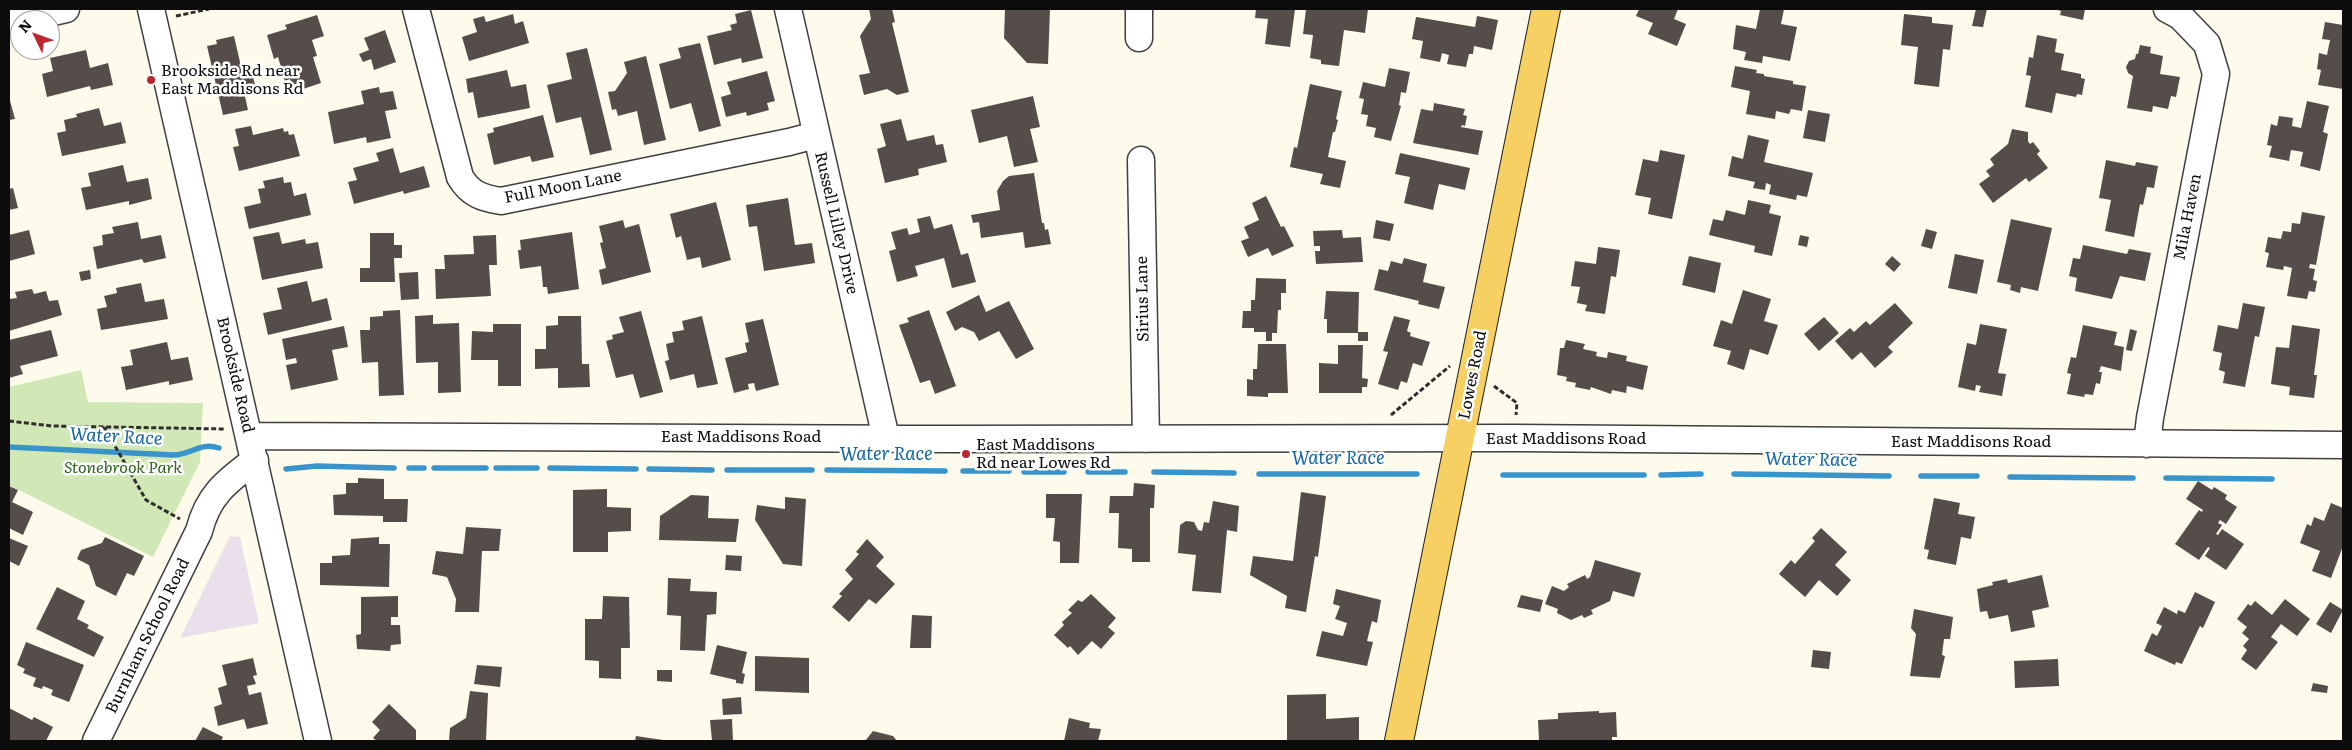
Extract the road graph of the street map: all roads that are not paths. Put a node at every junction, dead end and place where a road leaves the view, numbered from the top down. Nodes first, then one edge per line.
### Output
1 (66, 9) edge
2 (416, 9) edge
3 (788, 9) edge
4 (1139, 9) edge
5 (1546, 9) edge
6 (2167, 9) edge
7 (162, 13) edge
8 (9, 22) edge
9 (1139, 38) dead end
10 (816, 135) junction
11 (1141, 160) dead end
12 (886, 438) junction
13 (1460, 438) junction
14 (1146, 439) junction
15 (2147, 444) junction
16 (2343, 445) edge
17 (248, 452) junction
18 (96, 741) edge
19 (318, 741) edge
20 (1399, 741) edge

1 - 8 street
2 - 10 street, Full Moon Lane
3 - 10 street, Russell Lilley Drive
4 - 9 street
5 - 13 main road, Lowes Road
6 - 15 street, Mila Haven
7 - 17 street, Brookside Road
10 - 12 street, Russell Lilley Drive
11 - 14 street, Sirius Lane
12 - 14 street, East Maddisons Road
12 - 17 street, East Maddisons Road
13 - 14 street, East Maddisons Road
13 - 15 street, East Maddisons Road
13 - 20 main road, Lowes Road
15 - 16 street, East Maddisons Road
17 - 18 street, Burnham School Road
17 - 19 street, Brookside Road

